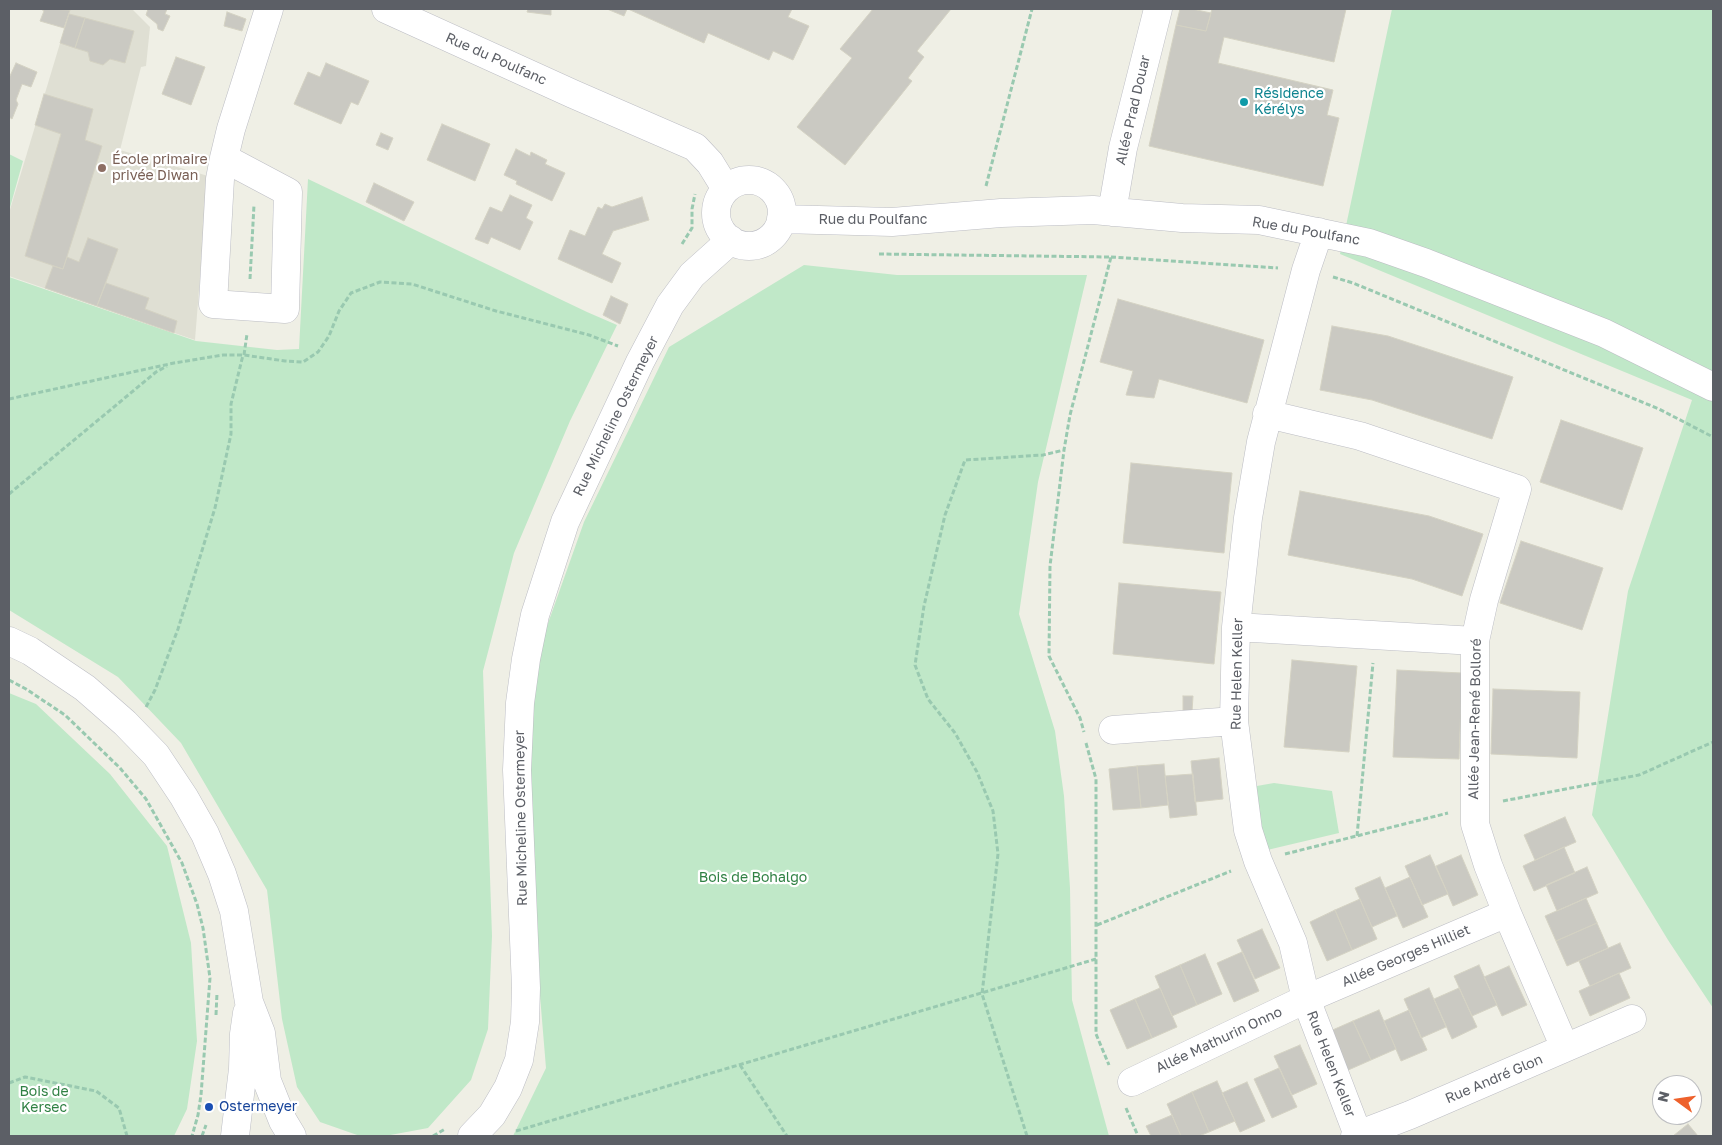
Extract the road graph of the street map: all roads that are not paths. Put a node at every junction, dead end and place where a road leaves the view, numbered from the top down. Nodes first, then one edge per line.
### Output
1 (269, 9) edge
2 (386, 9) edge
3 (1158, 9) edge
4 (224, 158) junction
5 (726, 189) junction
6 (1112, 212) junction
7 (781, 219) junction
8 (1319, 232) junction
9 (731, 240) junction
10 (1713, 387) edge
11 (1268, 414) junction
12 (1236, 627) junction
13 (9, 641) edge
14 (1475, 641) junction
15 (1234, 721) junction
16 (1113, 730) dead end
17 (1506, 913) junction
18 (1306, 999) junction
19 (249, 1002) junction
20 (1632, 1019) dead end
21 (1565, 1048) junction
22 (1122, 1084) road end
23 (235, 1136) edge
24 (292, 1136) edge
25 (472, 1136) edge
26 (1357, 1136) edge

1 - 4 street
2 - 5 street, Rue du Poulfanc
3 - 6 street, Allée Prad Douar
4 - 4 street
5 - 7 street
5 - 9 street
6 - 7 street, Rue du Poulfanc
6 - 8 street, Rue du Poulfanc
7 - 9 street
8 - 10 street, Rue du Poulfanc
8 - 11 street, Rue Helen Keller
9 - 25 street, Rue Micheline Ostermeyer
11 - 12 street, Rue Helen Keller
11 - 14 street, Allée Jean-René Bolloré
12 - 14 street
12 - 15 street, Rue Helen Keller
13 - 19 street
14 - 17 street, Allée Jean-René Bolloré
15 - 16 street
15 - 18 street, Rue Helen Keller
17 - 18 street, Allée Georges Hilliet
17 - 21 street, Allée Jean-René Bolloré
18 - 22 street, Allée Mathurin Onno
18 - 26 street, Rue Helen Keller
19 - 23 street
19 - 24 street
20 - 21 street, Rue André Glon
21 - 26 street, Rue André Glon

